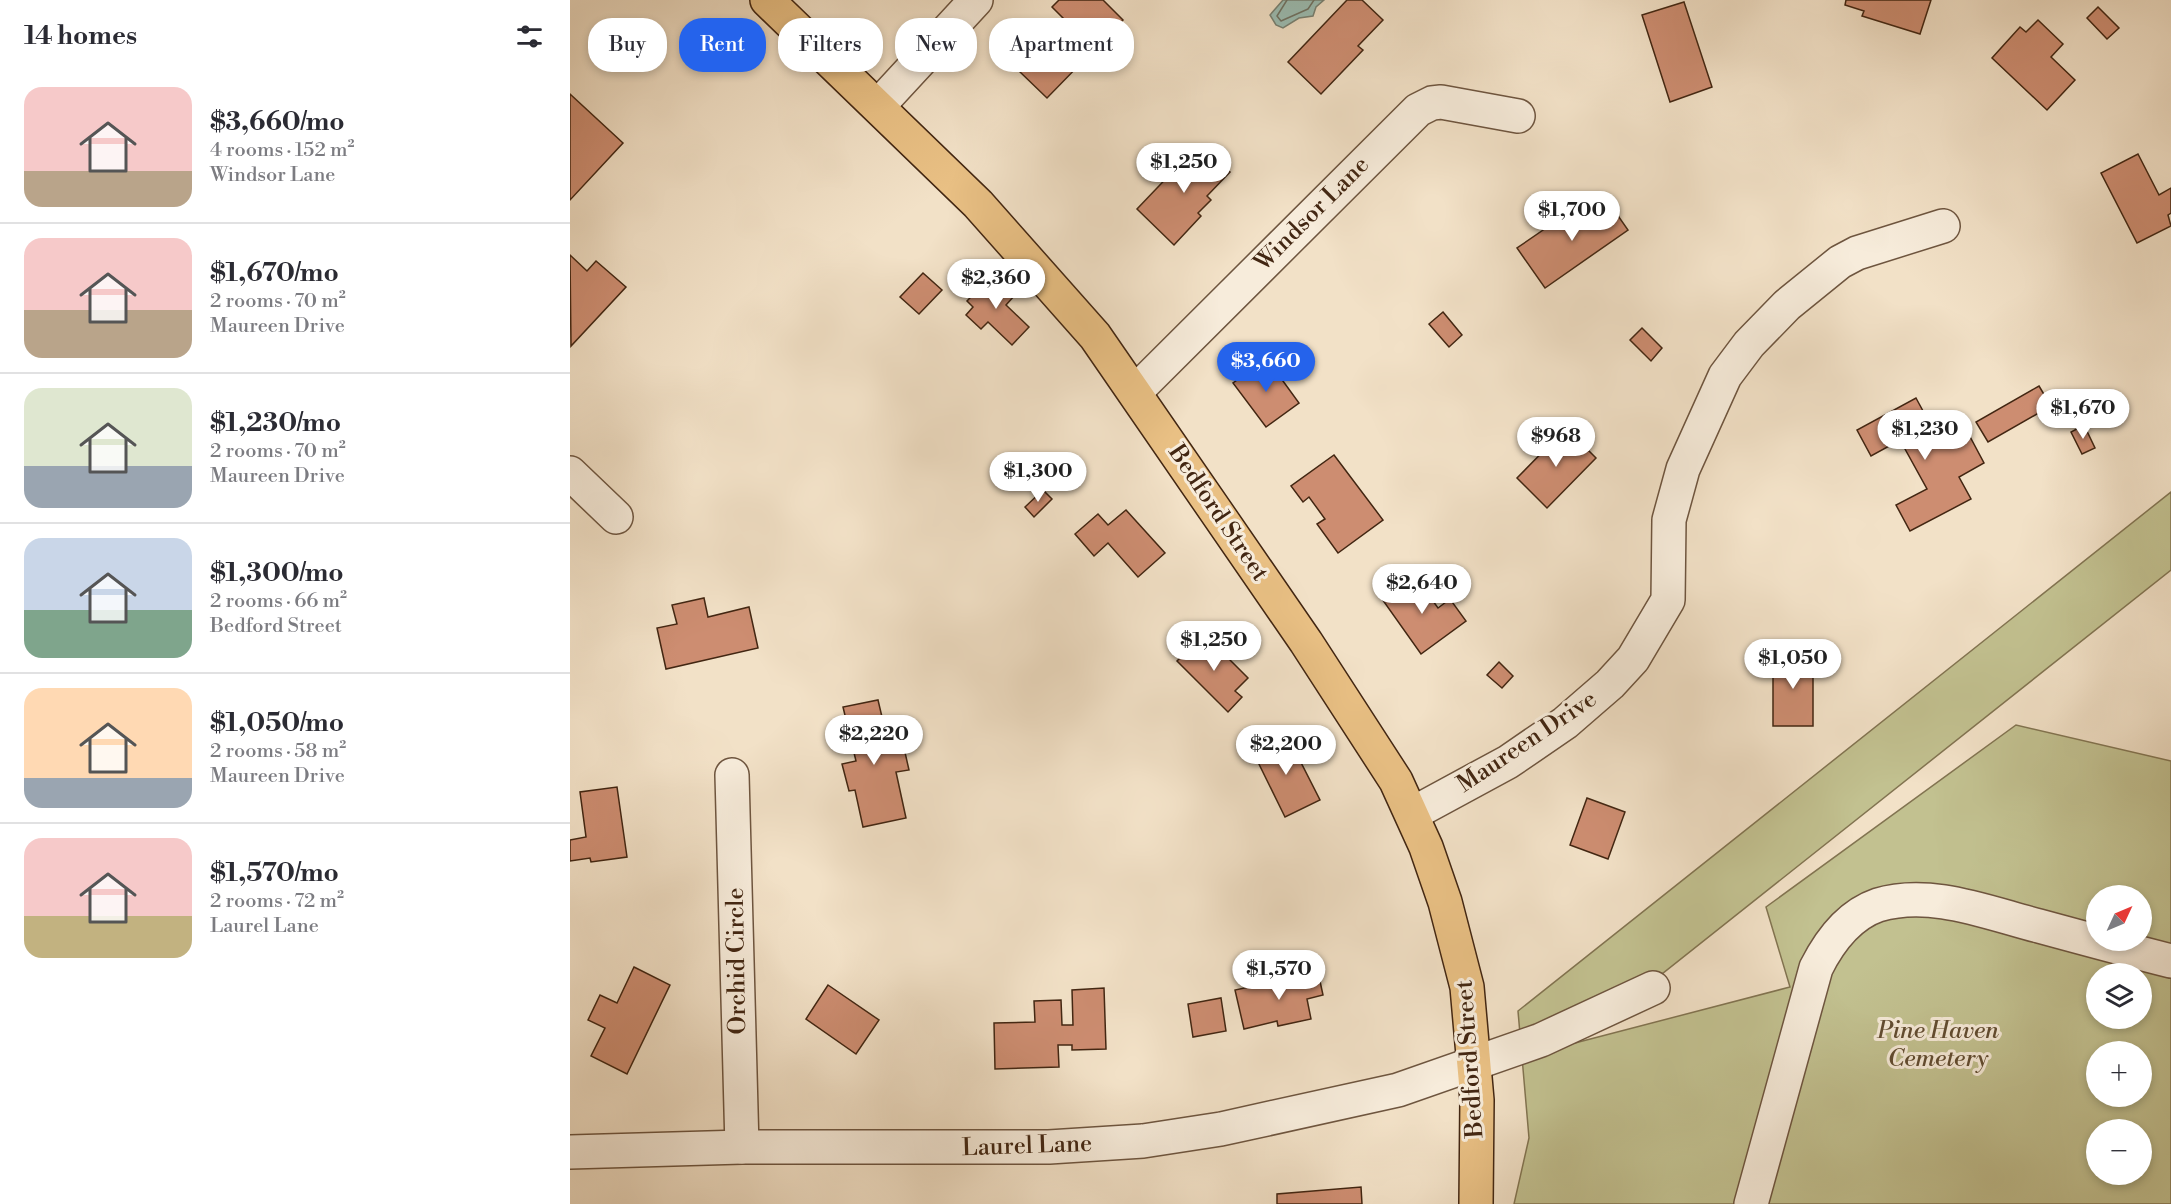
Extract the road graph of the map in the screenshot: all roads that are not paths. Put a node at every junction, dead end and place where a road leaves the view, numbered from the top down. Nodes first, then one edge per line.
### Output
1 (767, 0) edge
2 (976, 0) edge
3 (879, 105) junction
4 (1518, 116) dead end
5 (1944, 226) dead end
6 (1135, 392) junction
7 (570, 473) edge
8 (616, 517) dead end
9 (732, 775) dead end
10 (1412, 814) junction
11 (2171, 961) edge
12 (1653, 988) dead end
13 (1474, 1063) junction
14 (742, 1147) junction
15 (570, 1152) edge
16 (1476, 1204) edge
17 (1751, 1204) edge

1 - 3 main road, Bedford Street
2 - 3 street
3 - 6 main road, Bedford Street
4 - 6 street, Windsor Lane
5 - 10 street, Maureen Drive
6 - 10 main road, Bedford Street
7 - 8 street
9 - 14 street, Orchid Circle
10 - 13 main road, Bedford Street
11 - 17 street
12 - 13 street, Laurel Lane
13 - 14 street, Laurel Lane
13 - 16 main road, Bedford Street
14 - 15 street, Laurel Lane

